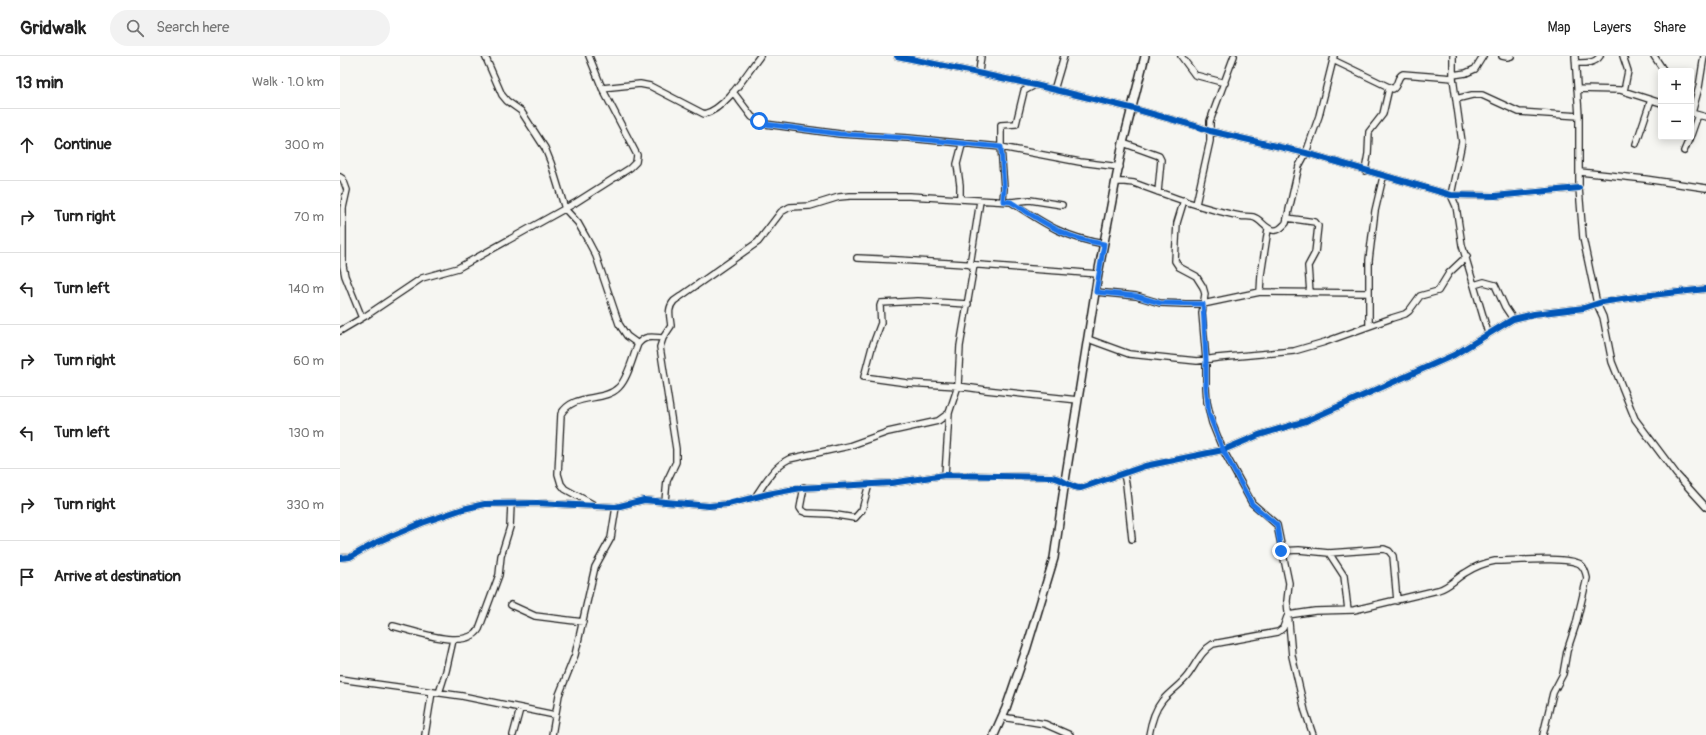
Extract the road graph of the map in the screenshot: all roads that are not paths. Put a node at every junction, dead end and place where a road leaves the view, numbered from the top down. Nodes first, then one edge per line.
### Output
1 (485, 56) edge
2 (589, 56) edge
3 (760, 56) edge
4 (897, 56) edge
5 (981, 56) edge
6 (1064, 56) edge
7 (1145, 56) edge
8 (1181, 56) edge
9 (1234, 56) edge
10 (1453, 56) edge
11 (1483, 56) edge
12 (1502, 56) edge
13 (1511, 56) edge
14 (1575, 56) edge
15 (1600, 56) edge
16 (1623, 56) edge
17 (1654, 56) edge
18 (1704, 56) edge
19 (1333, 58) edge
20 (1576, 63) junction
21 (1662, 68) edge
22 (979, 72) junction
23 (1453, 77) junction
24 (1225, 83) junction
25 (1035, 85) junction
26 (602, 88) junction
27 (1389, 88) junction
28 (1577, 88) junction
29 (1054, 90) junction
30 (1624, 91) junction
31 (733, 92) junction
32 (1456, 99) junction
33 (1651, 100) junction
34 (1658, 101) edge
35 (1131, 108) junction
36 (1694, 114) edge
37 (1579, 116) junction
38 (1706, 117) edge
39 (1210, 131) junction
40 (1689, 140) edge
41 (1123, 143) junction
42 (1636, 144) dead end
43 (962, 145) junction
44 (1001, 147) junction
45 (1009, 148) junction
46 (1684, 151) dead end
47 (1306, 153) junction
48 (1002, 157) junction
49 (1120, 167) junction
50 (1365, 171) junction
51 (1580, 172) junction
52 (1383, 176) junction
53 (340, 178) edge
54 (1116, 182) junction
55 (1579, 188) junction
56 (1706, 188) edge
57 (1158, 192) junction
58 (1451, 195) junction
59 (960, 199) junction
60 (1184, 200) junction
61 (980, 201) junction
62 (1003, 201) junction
63 (1011, 202) junction
64 (1196, 204) junction
65 (1062, 205) dead end
66 (342, 208) edge
67 (565, 209) junction
68 (1287, 218) junction
69 (1268, 229) junction
70 (1104, 244) junction
71 (1467, 256) junction
72 (857, 258) dead end
73 (972, 265) junction
74 (1098, 274) junction
75 (1474, 284) junction
76 (1706, 289) edge
77 (1096, 292) junction
78 (1260, 292) junction
79 (1310, 293) junction
80 (1369, 293) junction
81 (968, 304) junction
82 (1203, 304) junction
83 (1597, 304) junction
84 (362, 318) junction
85 (1513, 319) junction
86 (1368, 326) junction
87 (340, 331) edge
88 (1488, 333) junction
89 (662, 338) junction
90 (1088, 339) junction
91 (638, 344) junction
92 (1206, 360) junction
93 (958, 386) junction
94 (1078, 400) junction
95 (949, 413) junction
96 (1223, 450) junction
97 (1124, 474) junction
98 (945, 475) junction
99 (1065, 481) junction
100 (869, 484) junction
101 (762, 486) junction
102 (804, 487) junction
103 (768, 494) junction
104 (755, 497) junction
105 (665, 501) junction
106 (510, 504) junction
107 (596, 506) junction
108 (616, 507) junction
109 (1706, 507) edge
110 (1132, 539) dead end
111 (1281, 551) junction
112 (1329, 553) junction
113 (340, 558) edge
114 (1397, 601) junction
115 (511, 605) dead end
116 (1348, 610) junction
117 (1288, 615) junction
118 (583, 622) junction
119 (393, 626) dead end
120 (453, 640) junction
121 (340, 679) edge
122 (432, 692) junction
123 (439, 693) junction
124 (520, 709) junction
125 (555, 715) junction
126 (1002, 717) junction
127 (425, 735) edge
128 (514, 735) edge
129 (552, 735) edge
130 (994, 735) edge
131 (1070, 735) edge
132 (1149, 735) edge
133 (1313, 735) edge
134 (1543, 735) edge

1 - 67 street
2 - 26 street
3 - 31 street
4 - 22 street
5 - 22 street
6 - 29 street
7 - 35 street
8 - 24 street
9 - 24 street
10 - 23 street
11 - 23 street
12 - 13 street
14 - 20 street
15 - 20 street
16 - 30 street
17 - 21 street
18 - 36 street
19 - 27 street
19 - 47 street
20 - 28 street
22 - 25 street
23 - 27 street
23 - 32 street
24 - 39 street
25 - 29 street
25 - 44 street
26 - 31 street
26 - 67 street
27 - 50 street
28 - 30 street
28 - 37 street
29 - 35 street
30 - 33 street
31 - 43 street
32 - 37 street
32 - 58 street
33 - 34 street
33 - 42 street
35 - 39 street
35 - 41 street
36 - 38 street
37 - 51 street
39 - 47 street
39 - 64 street
40 - 46 street
41 - 49 street
41 - 57 street
43 - 44 street
43 - 59 street
44 - 45 street
44 - 48 street
45 - 48 street
45 - 49 street
47 - 50 street
47 - 68 street
48 - 62 street
49 - 54 street
50 - 52 street
51 - 55 street
51 - 56 street
52 - 58 street
52 - 80 street
53 - 66 street
54 - 57 street
54 - 70 street
55 - 58 street
55 - 83 street
57 - 60 street
58 - 71 street
59 - 61 street
59 - 89 street
60 - 64 street
60 - 82 street
61 - 62 street
61 - 73 street
62 - 63 street
63 - 65 street
63 - 70 street
64 - 69 street
66 - 84 street
67 - 84 street
67 - 91 street
68 - 69 street
68 - 79 street
69 - 78 street
70 - 74 street
71 - 75 street
71 - 86 street
72 - 73 street
73 - 74 street
73 - 81 street
74 - 77 street
75 - 85 street
75 - 88 street
76 - 83 street
77 - 82 street
77 - 90 street
78 - 79 street
78 - 82 street
79 - 80 street
80 - 86 street
81 - 93 street
81 - 93 street
82 - 92 street
83 - 85 street
83 - 109 street
84 - 87 street
85 - 88 street
86 - 92 street
88 - 96 street
89 - 91 street
89 - 105 street
90 - 92 street
90 - 94 street
91 - 107 street
92 - 96 street
93 - 94 street
93 - 95 street
94 - 99 street
95 - 98 street
95 - 101 street
96 - 97 street
96 - 111 street
97 - 99 street
97 - 110 street
98 - 99 street
98 - 100 street
99 - 126 street
100 - 102 street
100 - 102 street
101 - 103 street
101 - 104 street
102 - 103 street
103 - 104 street
104 - 105 street
105 - 108 street
106 - 107 street
106 - 113 street
106 - 120 street
107 - 108 street
108 - 118 street
111 - 112 street
111 - 117 street
112 - 114 street
112 - 116 street
114 - 116 street
114 - 134 street
115 - 118 street
116 - 117 street
117 - 132 street
117 - 133 street
118 - 125 street
119 - 120 street
120 - 123 street
121 - 122 street
122 - 123 street
122 - 127 street
123 - 124 street
124 - 125 street
124 - 128 street
125 - 129 street
126 - 130 street
126 - 131 street

